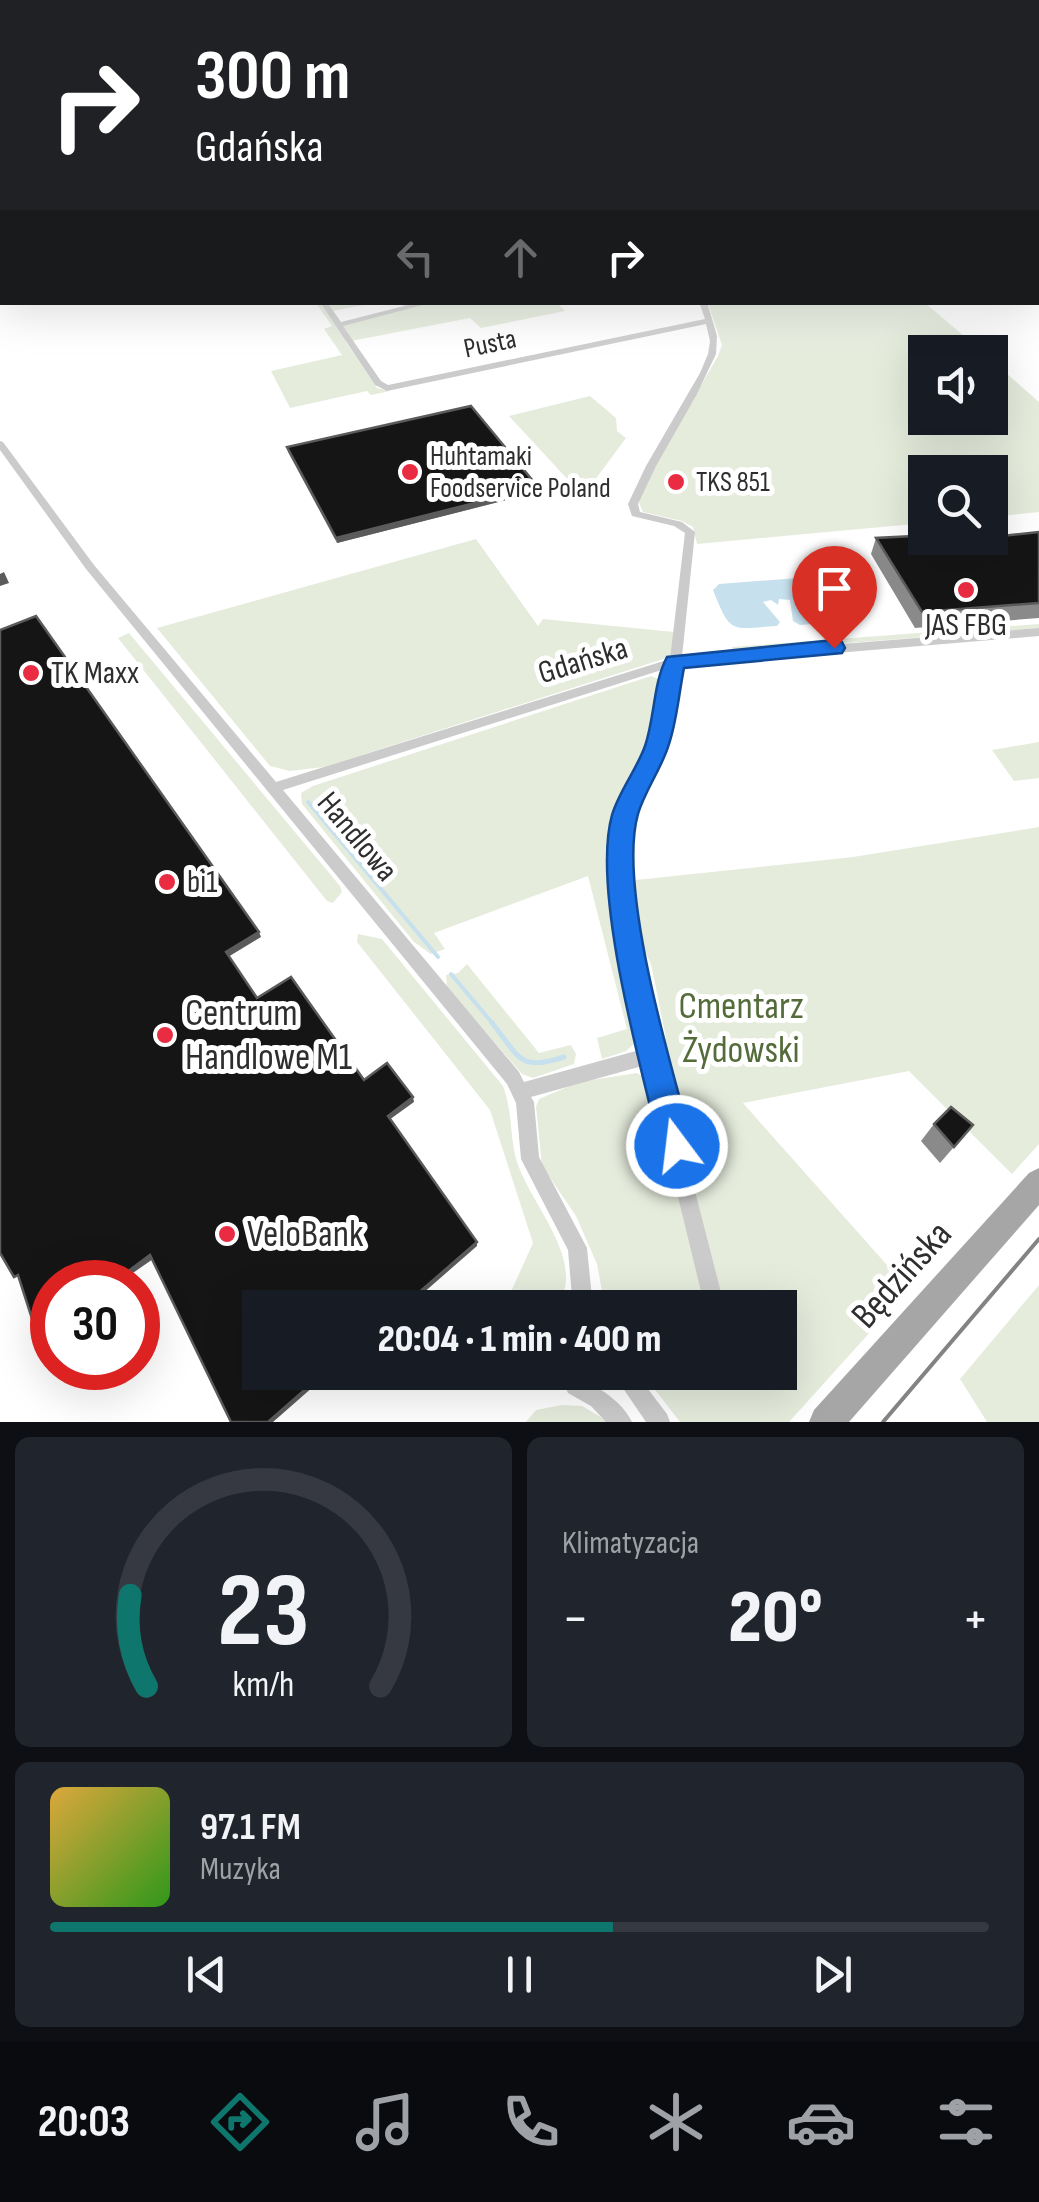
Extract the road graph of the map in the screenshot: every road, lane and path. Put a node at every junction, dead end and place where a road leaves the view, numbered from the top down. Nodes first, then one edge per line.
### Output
1 (325, 305) edge
2 (419, 305) edge
3 (704, 305) edge
4 (708, 321) junction
5 (338, 325) junction
6 (0, 444) edge
7 (1039, 632) edge
8 (674, 662) junction
9 (273, 788) junction
10 (652, 1054) junction
11 (521, 1092) junction
12 (1039, 1183) edge
13 (581, 1290) edge
14 (711, 1290) edge
15 (589, 1390) edge
16 (635, 1390) edge
17 (621, 1422) edge
18 (659, 1422) edge
19 (826, 1422) edge

1 - 5 street, Pusta
2 - 5 street
3 - 4 street
4 - 5 street, Pusta
4 - 8 street
6 - 9 street, Handlowa
7 - 8 street, Gdańska
8 - 9 street, Gdańska
8 - 10 street
9 - 11 street, Handlowa
10 - 11 street
10 - 14 street
11 - 13 street, Handlowa
12 - 19 main road, Będzińska
15 - 17 street
16 - 18 street

